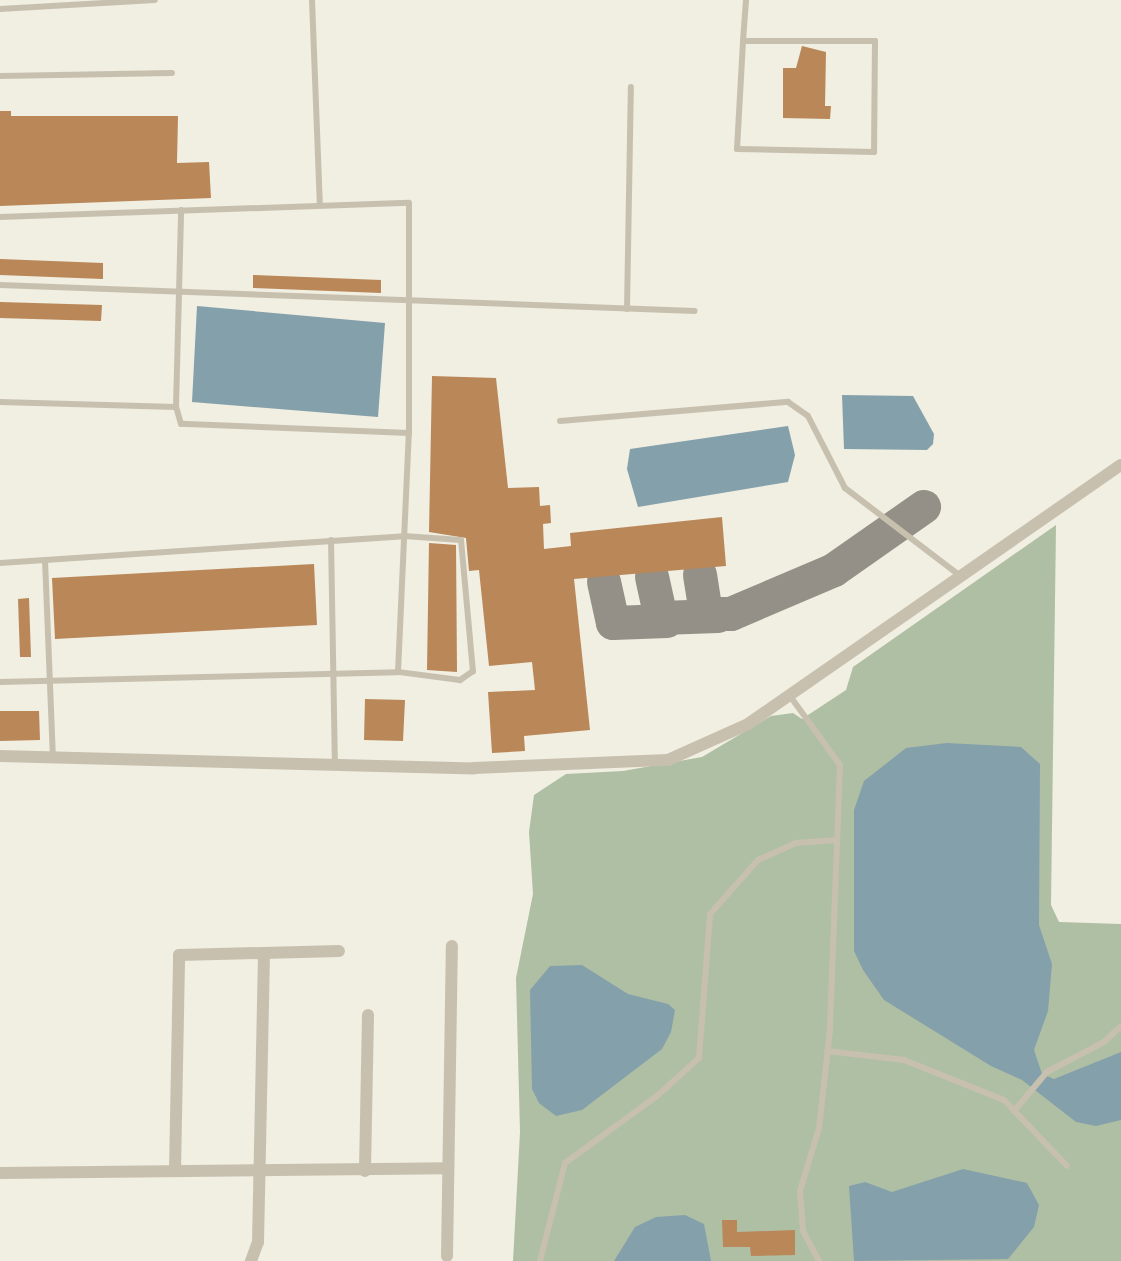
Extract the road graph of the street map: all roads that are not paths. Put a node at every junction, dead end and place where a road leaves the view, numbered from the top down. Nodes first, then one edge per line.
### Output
1 (16, 0) edge
2 (155, 0) edge
3 (312, 0) edge
4 (746, 0) edge
5 (16, 8) junction
6 (0, 9) edge
7 (743, 40) junction
8 (172, 73) dead end
9 (0, 76) edge
10 (631, 87) dead end
11 (320, 205) junction
12 (181, 210) junction
13 (0, 217) edge
14 (0, 285) edge
15 (180, 292) junction
16 (408, 303) junction
17 (627, 309) junction
18 (695, 311) dead end
19 (0, 402) edge
20 (176, 407) junction
21 (560, 421) dead end
22 (409, 433) junction
23 (1121, 465) edge
24 (404, 536) junction
25 (331, 540) junction
26 (45, 560) junction
27 (0, 563) edge
28 (958, 574) junction
29 (398, 672) junction
30 (333, 673) junction
31 (51, 680) junction
32 (0, 682) edge
33 (790, 696) junction
34 (0, 756) edge
35 (53, 757) junction
36 (335, 765) junction
37 (837, 840) junction
38 (452, 946) dead end
39 (339, 951) dead end
40 (264, 953) junction
41 (368, 1015) dead end
42 (1121, 1026) edge
43 (827, 1051) junction
44 (1014, 1110) junction
45 (1067, 1166) dead end
46 (448, 1168) junction
47 (257, 1169) junction
48 (176, 1170) junction
49 (364, 1171) junction
50 (0, 1173) edge
51 (447, 1256) dead end
52 (251, 1261) edge
53 (540, 1261) edge
54 (819, 1261) edge

1 - 5 lane
2 - 5 lane
3 - 11 lane
4 - 7 lane
5 - 6 lane
7 - 7 lane
8 - 9 lane
10 - 17 lane
11 - 12 lane
11 - 16 lane
12 - 13 lane
12 - 15 lane
14 - 15 lane
15 - 16 lane
15 - 20 lane
16 - 17 lane
16 - 22 lane
17 - 18 lane
19 - 20 lane
20 - 22 lane
21 - 28 lane
22 - 24 lane
23 - 28 street
24 - 25 lane
24 - 29 lane
24 - 29 lane
25 - 26 lane
25 - 30 lane
26 - 27 lane
26 - 31 lane
28 - 33 street
29 - 30 lane
30 - 31 lane
30 - 36 lane
31 - 32 lane
31 - 35 lane
33 - 36 street
33 - 37 lane
34 - 35 street
35 - 36 street
37 - 43 lane
37 - 53 lane
38 - 46 street
39 - 40 street
40 - 47 street
40 - 48 street
41 - 49 street
42 - 44 lane
43 - 44 lane
43 - 54 lane
44 - 45 lane
46 - 49 street
46 - 51 street
47 - 48 street
47 - 49 street
47 - 52 street
48 - 50 street

